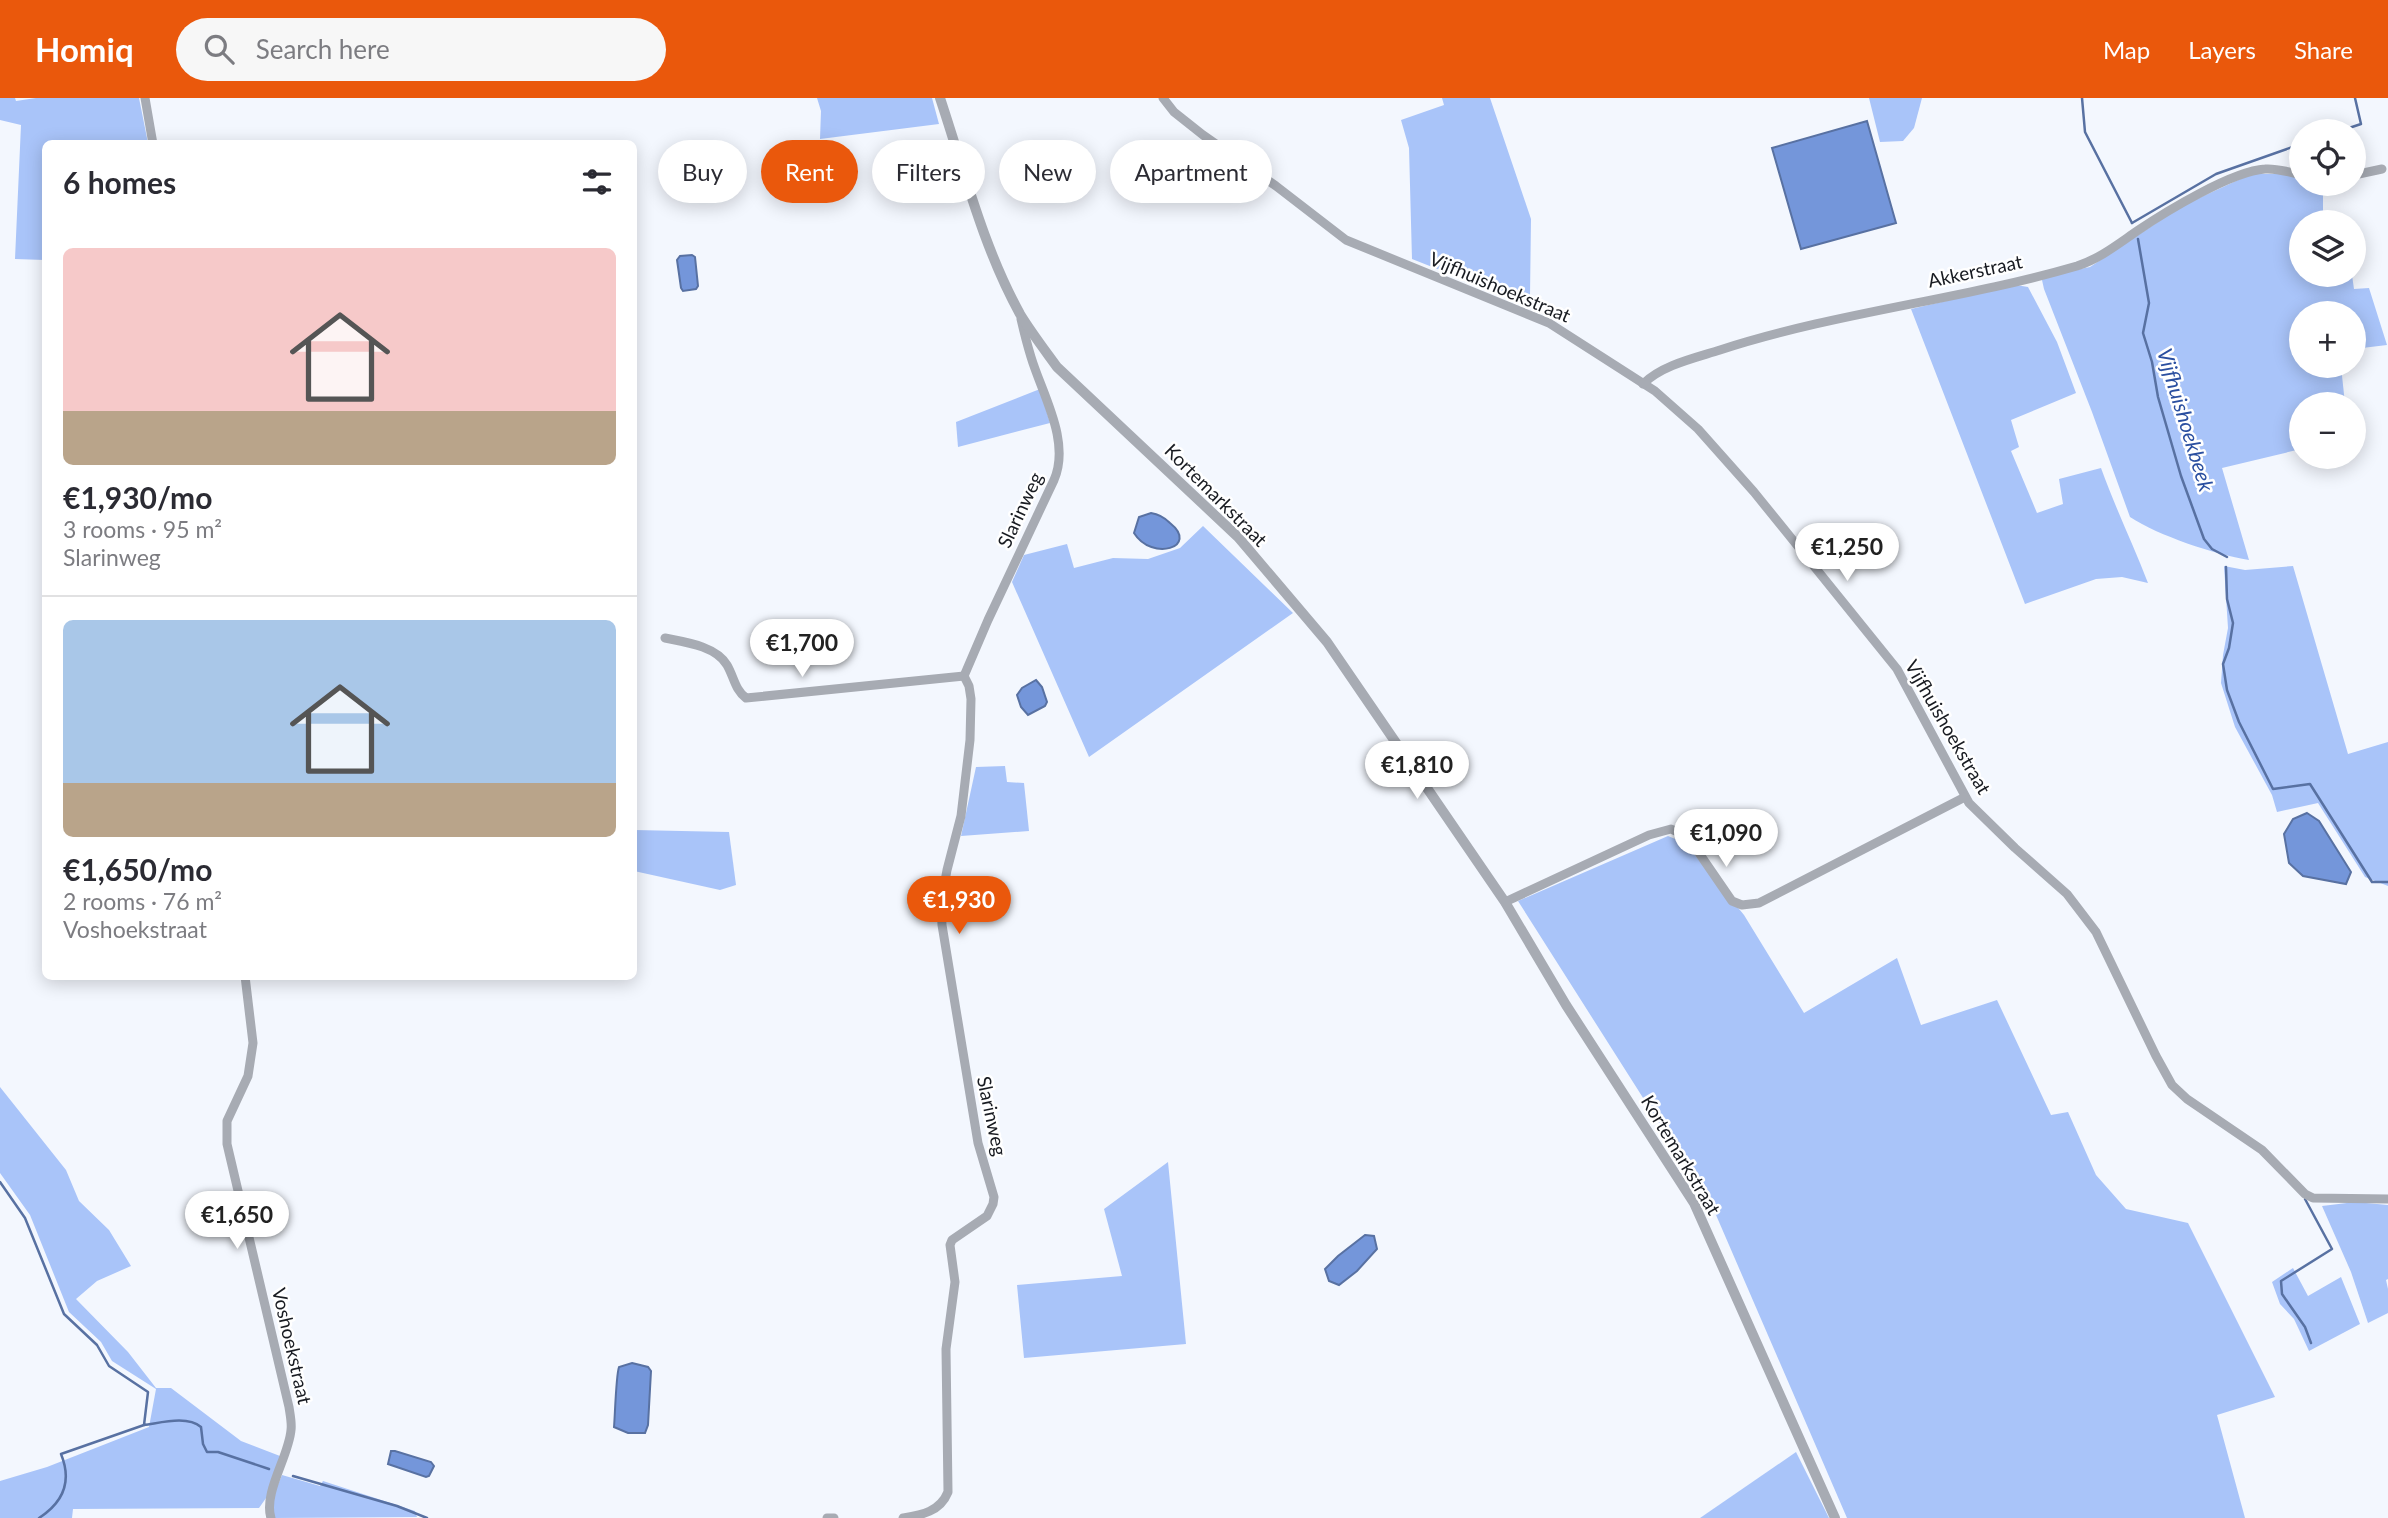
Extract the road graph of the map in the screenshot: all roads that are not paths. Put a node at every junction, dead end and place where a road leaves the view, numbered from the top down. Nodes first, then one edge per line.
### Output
1 (145, 98) edge
2 (940, 98) edge
3 (1163, 98) edge
4 (152, 140) edge
5 (2382, 169) dead end
6 (2289, 172) edge
7 (2366, 172) edge
8 (1020, 313) junction
9 (1643, 384) junction
10 (666, 638) dead end
11 (964, 676) junction
12 (1965, 797) junction
13 (1505, 902) junction
14 (245, 980) edge
15 (2388, 1199) edge
16 (271, 1518) edge
17 (827, 1518) edge
18 (834, 1518) edge
19 (903, 1518) edge
20 (1835, 1518) edge

1 - 4 street
2 - 8 street, Kortemarkstraat
3 - 9 street, Vijfhuishoekstraat
5 - 7 street
6 - 9 street, Akkerstraat
8 - 11 street, Slarinweg
8 - 13 street, Kortemarkstraat
9 - 12 street, Vijfhuishoekstraat
10 - 11 street
11 - 19 street, Slarinweg
12 - 13 street
12 - 15 street, Vijfhuishoekstraat
13 - 20 street, Kortemarkstraat
14 - 16 street, Voshoekstraat
17 - 18 street

